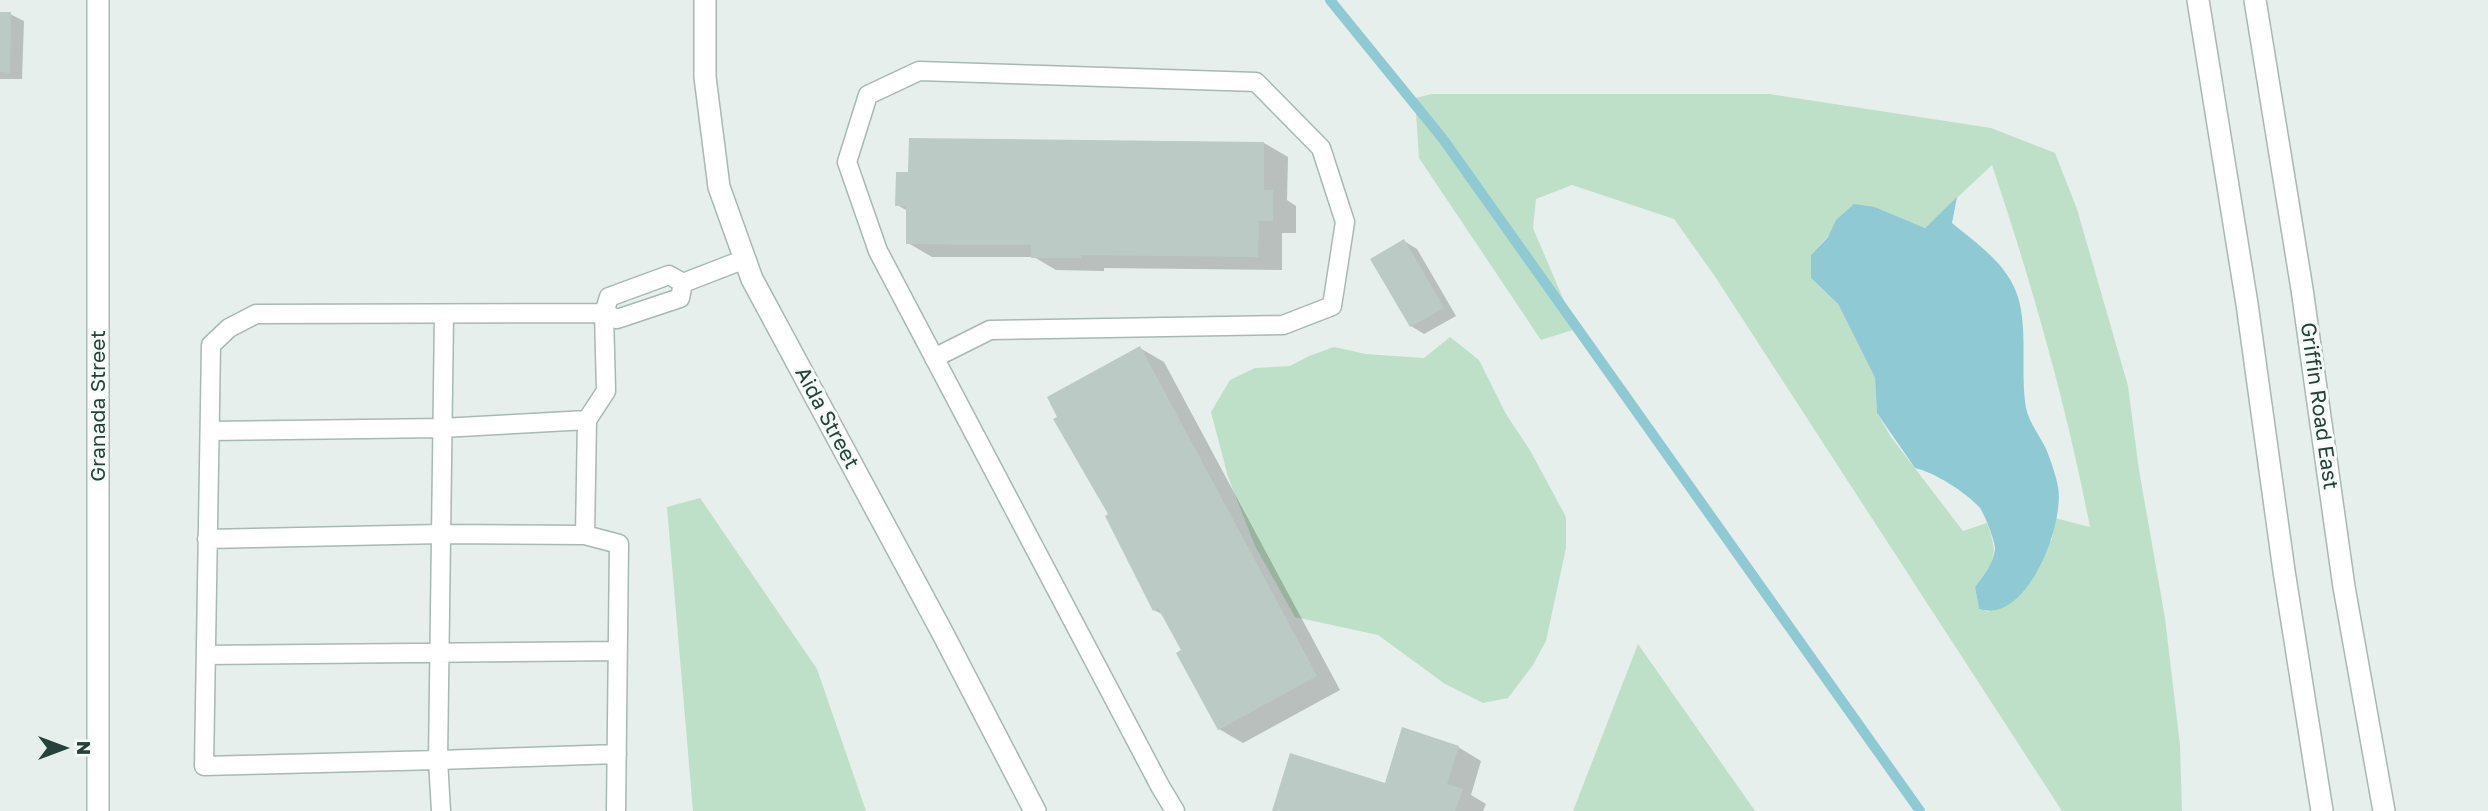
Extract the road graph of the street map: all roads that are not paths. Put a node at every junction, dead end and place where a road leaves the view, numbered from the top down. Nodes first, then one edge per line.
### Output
1 (98, 0) edge
2 (705, 0) edge
3 (2197, 0) edge
4 (2255, 0) edge
5 (745, 258) junction
6 (683, 283) junction
7 (604, 313) junction
8 (443, 314) junction
9 (934, 358) junction
10 (587, 420) junction
11 (442, 428) junction
12 (210, 431) junction
13 (440, 534) junction
14 (585, 535) junction
15 (207, 539) junction
16 (618, 651) junction
17 (439, 654) junction
18 (206, 655) junction
19 (617, 754) junction
20 (438, 760) junction
21 (98, 811) edge
22 (441, 811) edge
23 (616, 811) edge
24 (1035, 811) edge
25 (1175, 811) edge
26 (2322, 811) edge
27 (2384, 811) edge

1 - 21 street, Granada Street
2 - 5 street, Aida Street
3 - 26 street
4 - 27 street, Griffin Road East
5 - 6 lane
5 - 24 street, Aida Street
6 - 7 lane
6 - 7 lane
7 - 8 lane
7 - 10 lane
8 - 11 lane
8 - 12 lane
9 - 9 lane
9 - 25 lane
10 - 11 lane
10 - 14 lane
11 - 12 lane
11 - 13 lane
12 - 15 lane
13 - 14 lane
13 - 15 lane
13 - 17 lane
14 - 16 lane
15 - 18 lane
16 - 17 lane
16 - 19 lane
17 - 18 lane
17 - 20 lane
18 - 20 lane
19 - 20 lane
19 - 23 lane
20 - 22 lane

